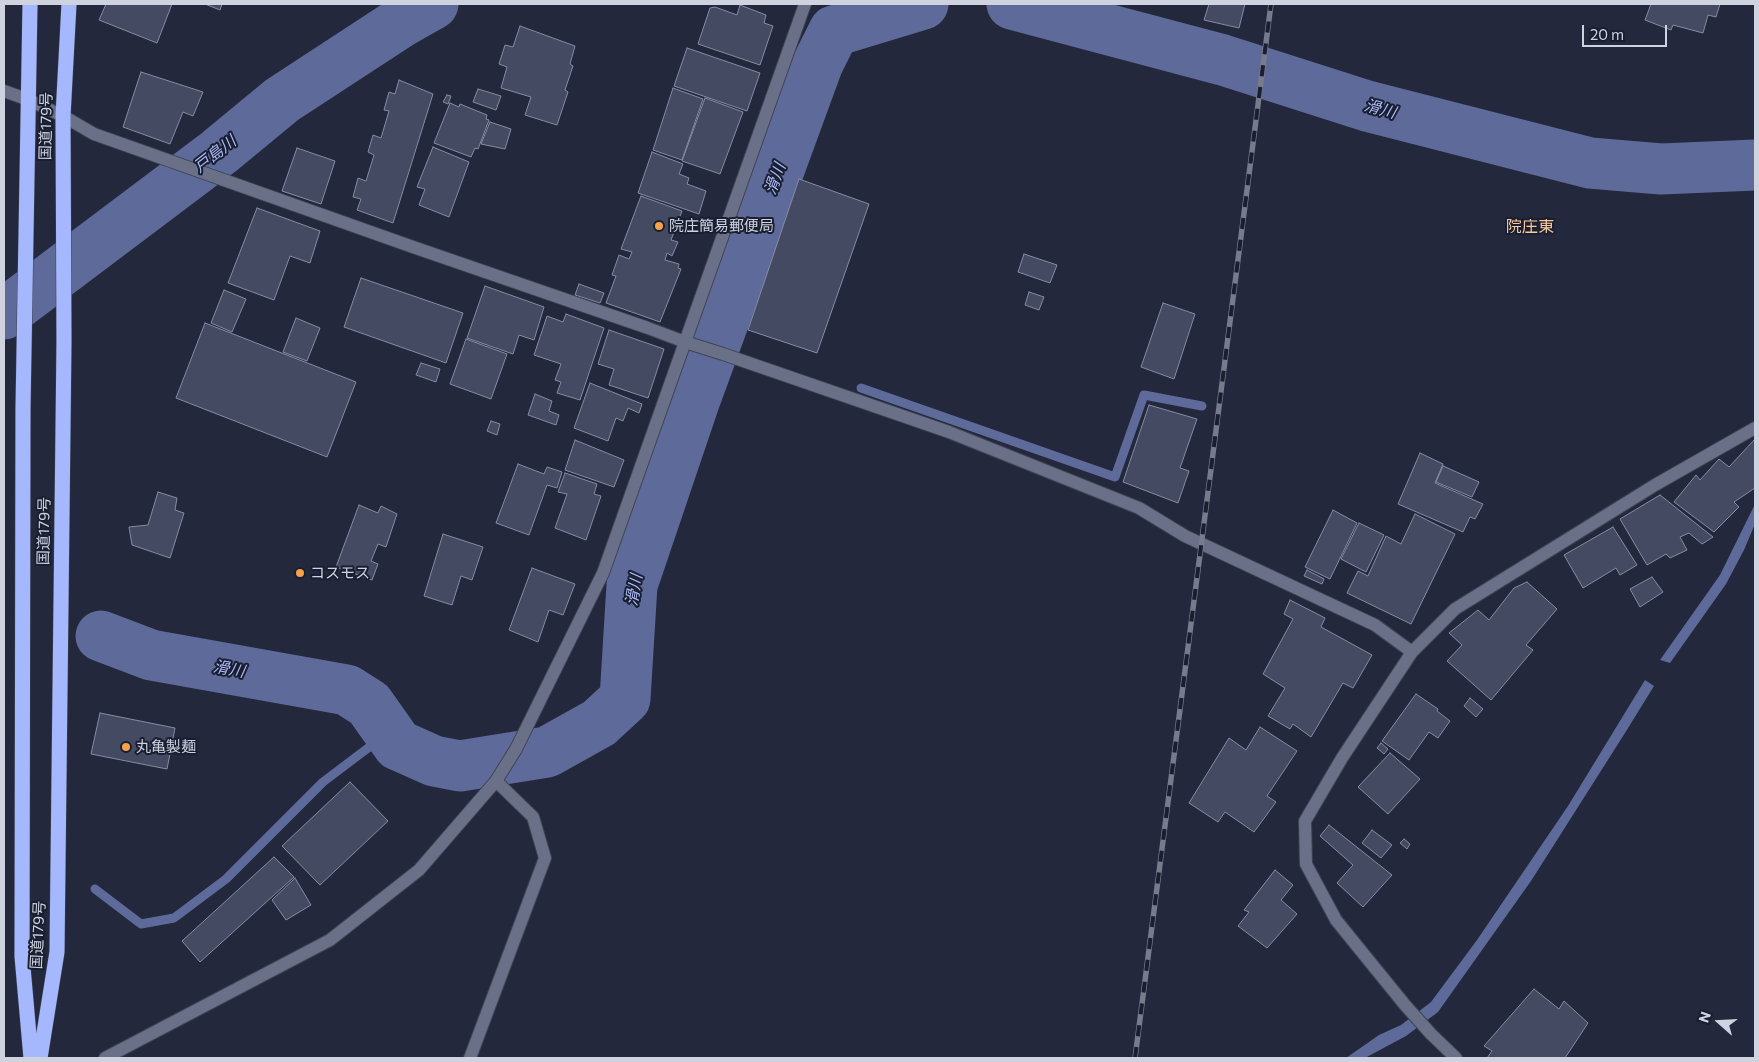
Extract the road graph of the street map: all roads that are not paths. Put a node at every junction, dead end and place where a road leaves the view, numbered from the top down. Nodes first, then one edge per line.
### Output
1 (30, 4) edge
2 (69, 4) edge
3 (805, 4) edge
4 (4, 91) edge
5 (30, 100) junction
6 (63, 116) junction
7 (685, 342) junction
8 (1755, 428) edge
9 (1412, 652) junction
10 (496, 781) junction
11 (31, 1058) edge
12 (40, 1058) edge
13 (105, 1058) edge
14 (470, 1058) edge
15 (1456, 1058) edge

1 - 5 highway, 国道179号
2 - 6 highway, 国道179号
3 - 7 street
4 - 5 street
5 - 6 street
5 - 11 highway, 国道179号
6 - 7 street
6 - 12 highway, 国道179号
7 - 9 street
7 - 10 street
8 - 9 street
9 - 15 street
10 - 13 street
10 - 14 street

